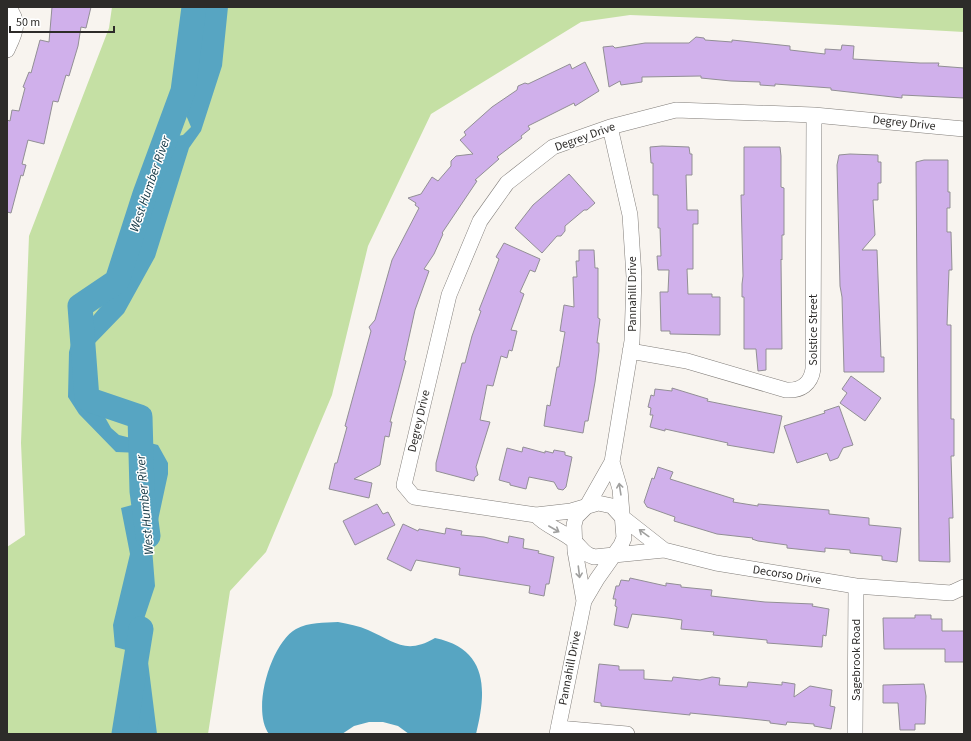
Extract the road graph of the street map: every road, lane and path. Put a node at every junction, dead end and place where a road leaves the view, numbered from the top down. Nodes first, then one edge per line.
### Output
1 (8, 7) edge
2 (7, 50) edge
3 (814, 115) junction
4 (610, 127) junction
5 (964, 129) edge
6 (630, 351) junction
7 (612, 462) junction
8 (587, 506) junction
9 (536, 515) junction
10 (622, 517) junction
11 (575, 542) junction
12 (664, 550) junction
13 (614, 555) junction
14 (856, 586) junction
15 (964, 587) edge
16 (584, 601) junction
17 (558, 731) edge
18 (627, 734) edge
19 (855, 734) edge

1 - 2 street
3 - 4 street, Degrey Drive
3 - 5 street, Degrey Drive
3 - 6 street, Solstice Street
4 - 6 street, Pannahill Drive
4 - 9 street, Degrey Drive
6 - 7 street, Pannahill Drive
7 - 8 street, Pannahill Drive
10 -> 7 street, Pannahill Drive
8 - 9 street, Degrey Drive
8 - 10 street
8 - 11 street, Pannahill Drive
9 -> 11 street
12 -> 10 street, Decorso Drive
10 - 13 street, Pannahill Drive
11 - 13 street
11 -> 16 street, Pannahill Drive
12 - 13 street
12 - 14 street, Decorso Drive
13 - 16 street, Pannahill Drive
14 - 15 street, Decorso Drive
14 - 19 street, Sagebrook Road
16 - 17 street, Pannahill Drive
17 - 18 street

